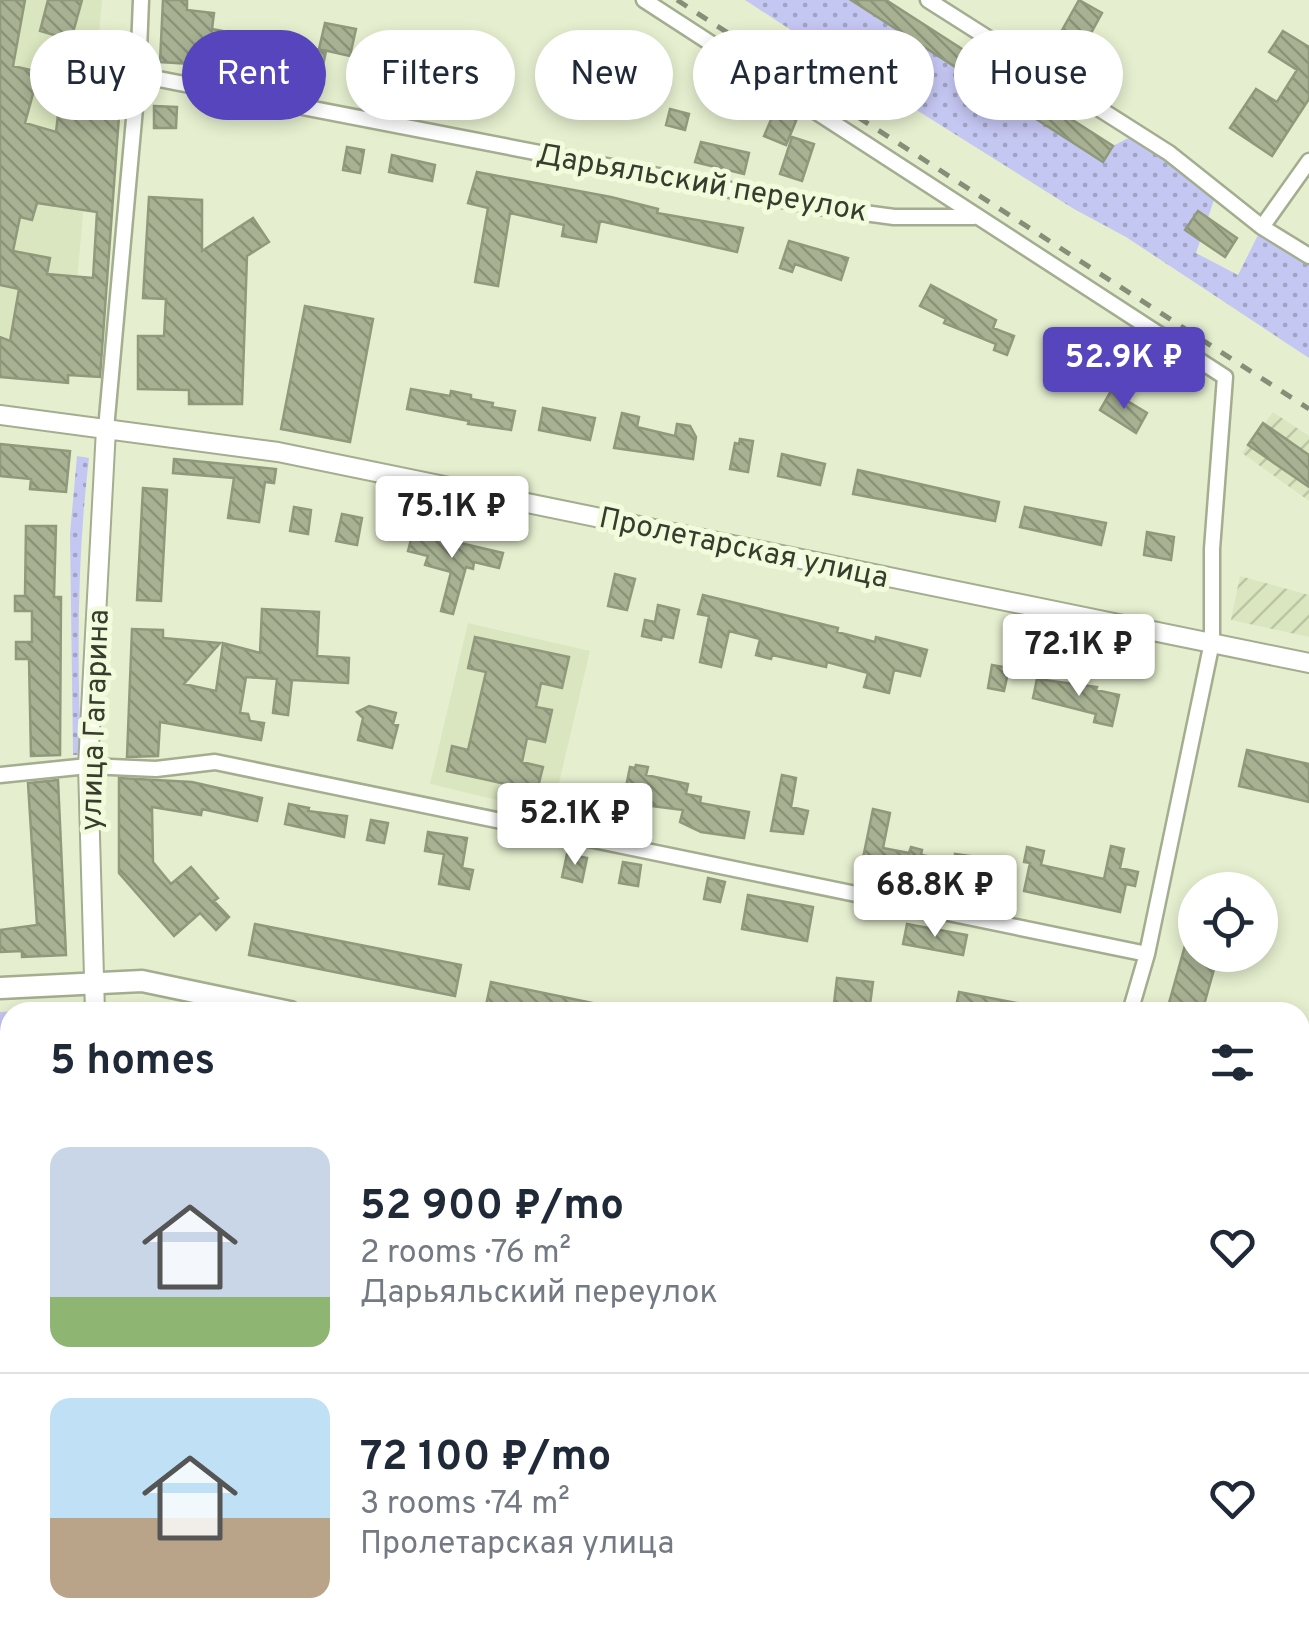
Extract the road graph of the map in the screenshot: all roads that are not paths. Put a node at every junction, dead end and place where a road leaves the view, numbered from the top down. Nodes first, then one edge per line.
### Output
1 (141, 0) edge
2 (644, 0) edge
3 (928, 0) edge
4 (140, 30) edge
5 (162, 80) edge
6 (134, 120) edge
7 (1309, 161) edge
8 (975, 217) junction
9 (1262, 227) junction
10 (1309, 256) edge
11 (0, 415) edge
12 (106, 428) junction
13 (1212, 642) junction
14 (1309, 662) edge
15 (88, 766) junction
16 (0, 775) edge
17 (1146, 954) junction
18 (94, 982) junction
19 (0, 988) edge
20 (95, 1002) edge
21 (242, 1002) edge
22 (1133, 1002) edge

1 - 4 street
2 - 8 street
3 - 9 street
5 - 8 street, Дарьяльский переулок
6 - 12 street
7 - 9 street
8 - 13 street
9 - 10 street
11 - 12 street, Пролетарская улица
12 - 13 street, Пролетарская улица
12 - 15 street, улица Гагарина
13 - 14 street, Пролетарская улица
13 - 17 street
15 - 16 street
15 - 17 street
15 - 18 street, улица Гагарина
17 - 22 street
18 - 19 main road
18 - 20 street, улица Гагарина
18 - 21 main road

